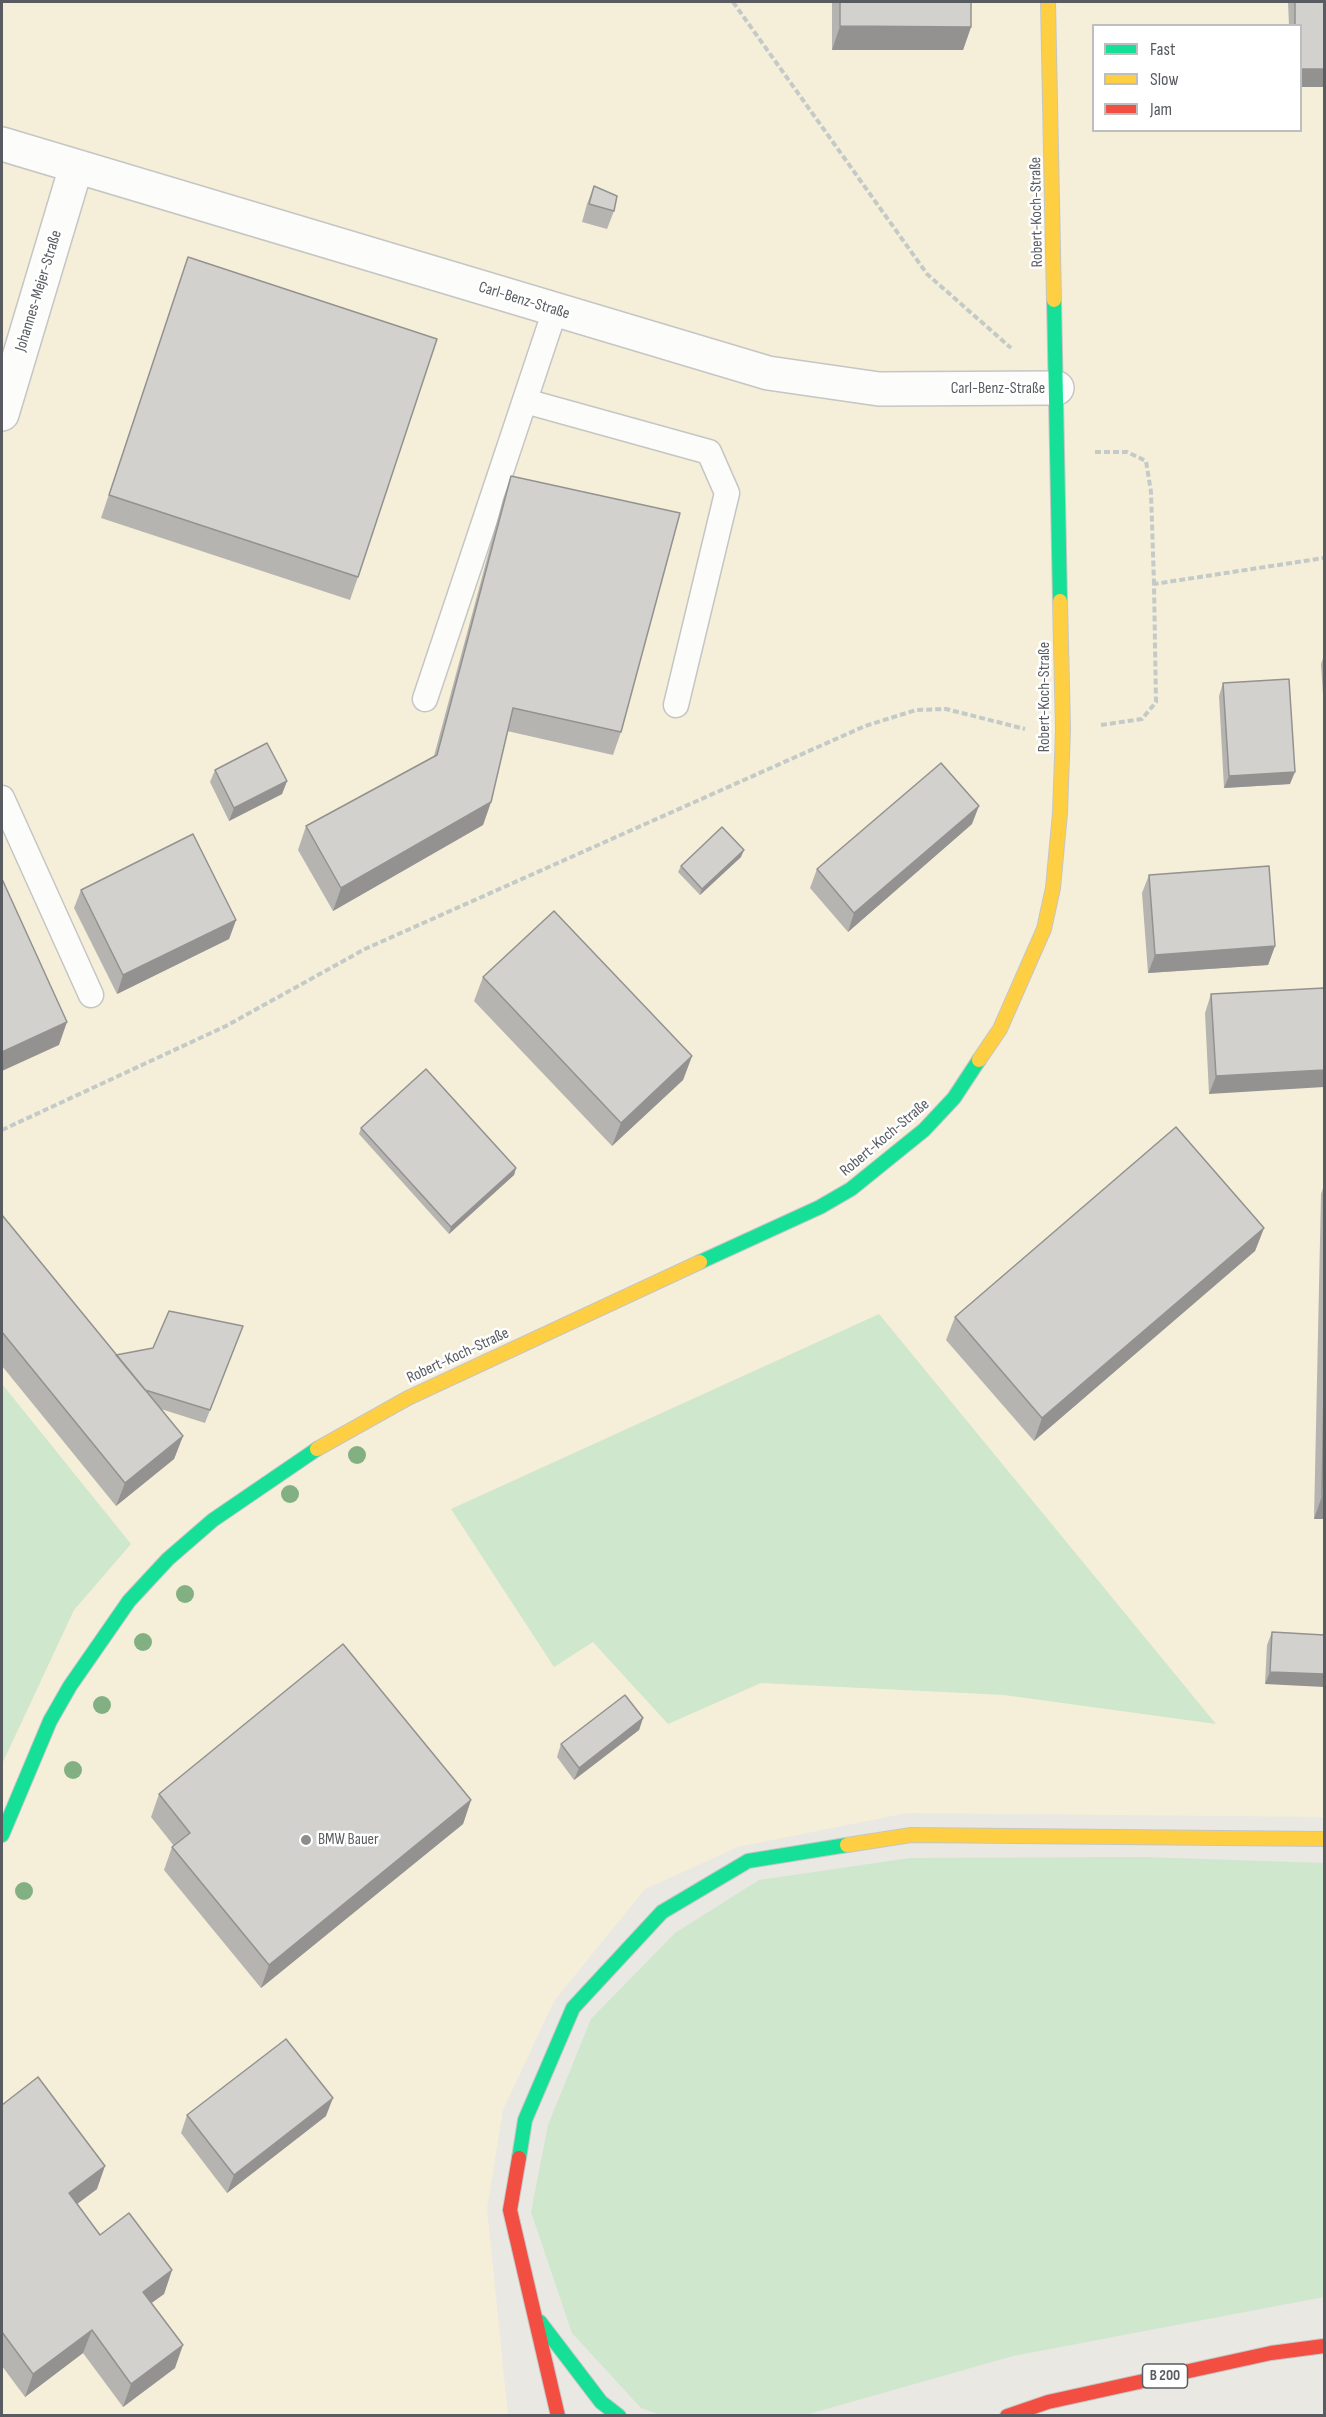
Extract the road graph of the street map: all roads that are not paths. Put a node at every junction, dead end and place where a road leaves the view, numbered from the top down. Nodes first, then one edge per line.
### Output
1 (1048, 2) edge
2 (2, 144) edge
3 (76, 167) junction
4 (555, 310) junction
5 (1057, 388) junction
6 (525, 401) junction
7 (2, 414) edge
8 (425, 699) dead end
9 (676, 705) dead end
10 (2, 798) edge
11 (91, 995) dead end
12 (2, 1835) edge
13 (1324, 1839) edge
14 (533, 2313) junction
15 (1324, 2346) edge
16 (558, 2415) edge
17 (619, 2415) edge
18 (1007, 2415) edge

1 - 5 main road, Robert-Koch-Straße
2 - 3 street, Carl-Benz-Straße
3 - 4 street, Carl-Benz-Straße
3 - 7 street, Johannes-Mejer-Straße
4 - 5 street, Carl-Benz-Straße
4 - 6 lane
5 - 12 main road, Robert-Koch-Straße
6 - 8 lane
6 - 9 lane
10 - 11 lane
13 - 14 main road
14 - 16 main road
14 - 17 main road
15 - 18 main road, B 200

